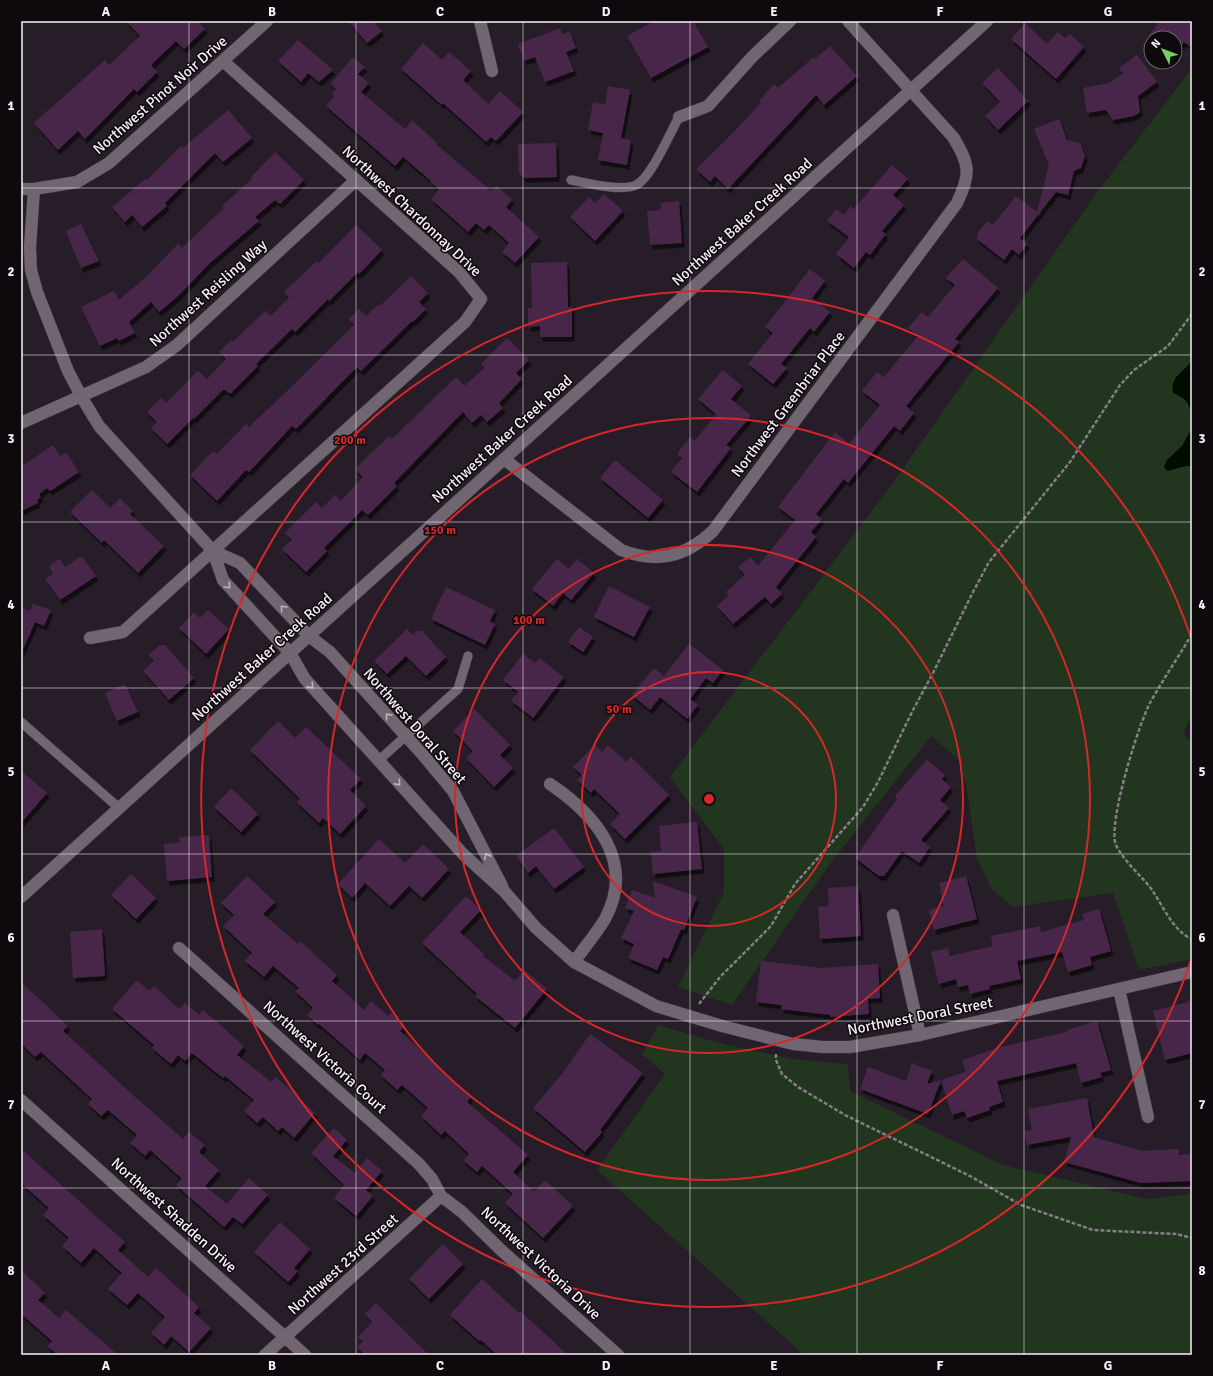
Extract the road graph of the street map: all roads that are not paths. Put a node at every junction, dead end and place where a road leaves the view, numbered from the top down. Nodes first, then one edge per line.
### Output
1 (267, 21) edge
2 (480, 21) edge
3 (790, 21) edge
4 (848, 21) edge
5 (987, 21) edge
6 (223, 61) junction
7 (492, 71) dead end
8 (911, 90) junction
9 (679, 117) joint
10 (356, 180) junction
11 (571, 180) dead end
12 (21, 189) edge
13 (34, 190) junction
14 (81, 396) junction
15 (21, 423) edge
16 (504, 459) junction
17 (213, 551) junction
18 (309, 636) junction
19 (90, 638) dead end
20 (290, 653) junction
21 (468, 656) dead end
22 (21, 722) edge
23 (406, 736) junction
24 (378, 761) junction
25 (550, 784) dead end
26 (119, 808) junction
27 (504, 891) junction
28 (21, 897) edge
29 (893, 915) dead end
30 (179, 948) dead end
31 (574, 962) junction
32 (1192, 972) edge
33 (1120, 989) junction
34 (920, 1035) junction
35 (21, 1100) edge
36 (1148, 1117) dead end
37 (441, 1196) junction
38 (285, 1337) junction
39 (265, 1355) edge
40 (305, 1355) edge
41 (618, 1355) edge

1 - 6 street, Northwest Pinot Noir Drive
2 - 7 street
3 - 9 street
4 - 8 street, Northwest Greenbriar Place
5 - 8 street, Northwest Baker Creek Road
6 - 10 street, Northwest Chardonnay Drive
6 - 13 street, Northwest Pinot Noir Drive
8 - 16 street, Northwest Baker Creek Road
8 - 16 street, Northwest Greenbriar Place
9 - 11 lane
10 - 14 street, Northwest Reisling Way
10 - 17 street, Northwest Chardonnay Drive
12 - 13 street, Northwest Pinot Noir Drive
13 - 14 street
14 - 15 street, Northwest Reisling Way
14 - 17 street
16 - 18 street, Northwest Baker Creek Road
18 -> 17 street, Northwest Doral Street
17 - 19 street
17 -> 20 street, Northwest Doral Street
18 - 20 street, Northwest Baker Creek Road
23 -> 18 street, Northwest Doral Street
20 -> 24 street, Northwest Doral Street
20 - 26 street, Northwest Baker Creek Road
21 - 23 lane
22 - 26 lane
23 - 24 lane
27 -> 23 street, Northwest Doral Street
24 -> 27 street, Northwest Doral Street
25 - 31 street
26 - 28 street, Northwest Baker Creek Road
27 - 31 street, Northwest Doral Street
29 - 34 street
30 - 37 street, Northwest Victoria Court
31 - 34 street, Northwest Doral Street
32 - 33 street, Northwest Doral Street
33 - 34 street, Northwest Doral Street
33 - 36 street
35 - 38 street, Northwest Shadden Drive
37 - 38 street, Northwest 23rd Street
37 - 41 street, Northwest Victoria Drive
38 - 39 street, Northwest 23rd Street
38 - 40 street, Northwest Shadden Drive

